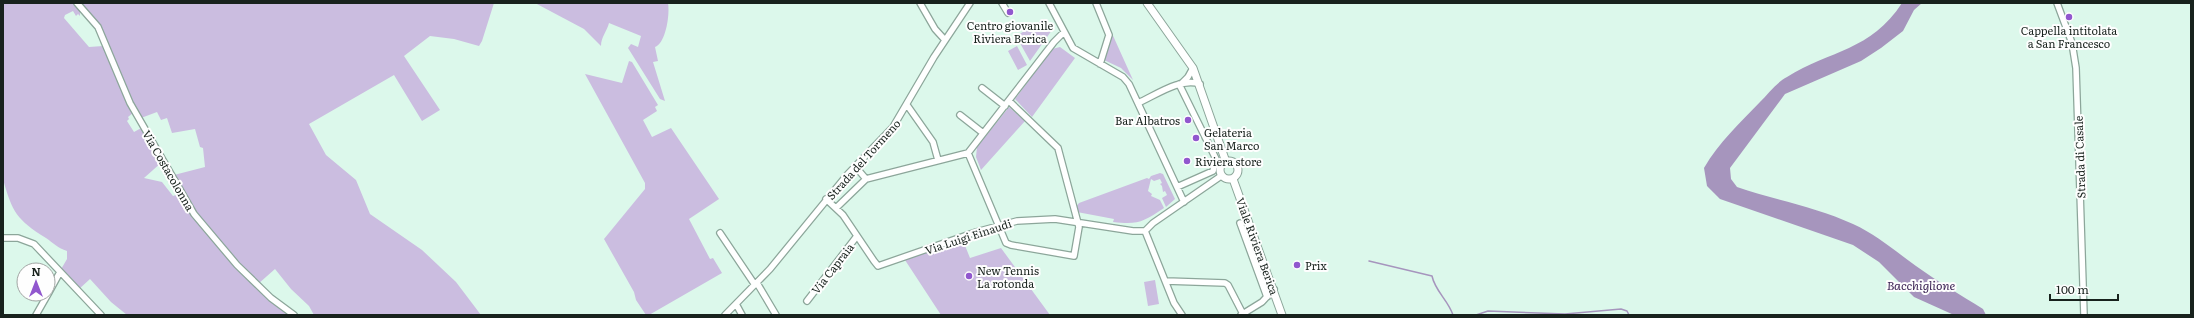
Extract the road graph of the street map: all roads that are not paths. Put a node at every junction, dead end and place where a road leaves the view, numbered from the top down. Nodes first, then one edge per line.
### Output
1 (77, 3) edge
2 (920, 3) edge
3 (970, 3) edge
4 (1002, 3) edge
5 (1049, 3) edge
6 (1096, 3) edge
7 (1147, 3) edge
8 (2057, 3) edge
9 (1008, 12) dead end
10 (1064, 32) junction
11 (945, 40) junction
12 (1100, 64) junction
13 (1193, 68) junction
14 (1181, 84) junction
15 (1200, 84) junction
16 (982, 88) dead end
17 (1009, 101) junction
18 (1138, 103) junction
19 (907, 105) junction
20 (1005, 106) junction
21 (960, 115) dead end
22 (984, 133) junction
23 (968, 153) junction
24 (938, 160) junction
25 (1226, 162) junction
26 (855, 166) junction
27 (1222, 176) junction
28 (1233, 178) junction
29 (866, 179) junction
30 (1177, 187) junction
31 (826, 199) junction
32 (1184, 202) junction
33 (836, 208) junction
34 (1077, 222) junction
35 (1240, 223) dead end
36 (999, 226) junction
37 (1145, 231) junction
38 (720, 233) dead end
39 (857, 236) junction
40 (3, 238) edge
41 (60, 272) junction
42 (56, 279) edge
43 (1166, 282) junction
44 (756, 284) junction
45 (1274, 289) junction
46 (1267, 297) junction
47 (807, 301) dead end
48 (43, 302) edge
49 (1262, 302) junction
50 (736, 304) junction
51 (1279, 304) junction
52 (1245, 314) edge
53 (36, 315) edge
54 (101, 315) edge
55 (294, 315) edge
56 (725, 315) edge
57 (742, 315) edge
58 (776, 315) edge
59 (1182, 315) edge
60 (1282, 315) edge
61 (2084, 315) edge

1 - 55 street, Via Costacolonna
2 - 11 street
3 - 11 street, Strada del Tormeno
4 - 9 street
5 - 10 street
6 - 12 street
7 - 13 main road, Viale Riviera Berica
8 - 61 street, Strada di Casale
10 - 12 street
10 - 17 street
11 - 19 street, Strada del Tormeno
12 - 18 street
13 - 14 street
13 - 15 main road, Viale Riviera Berica
14 - 15 street
14 - 18 street
14 - 30 street
15 - 25 main road, Viale Riviera Berica
16 - 20 street
17 - 20 street
17 - 34 street
18 - 30 street
19 - 24 street
19 - 26 street, Strada del Tormeno
20 - 22 street
21 - 22 street
22 - 23 street
23 - 24 street
23 - 36 street
24 - 29 street
25 - 27 main road
25 - 28 main road, Viale Riviera Berica
26 - 29 street
26 - 31 street, Strada del Tormeno
27 - 28 main road
27 - 32 street
28 - 45 main road, Viale Riviera Berica
29 - 33 street
30 - 32 street
31 - 33 street, Via Luigi Einaudi
31 - 44 street, Strada del Tormeno
32 - 37 street
33 - 39 street, Via Luigi Einaudi
34 - 36 street, Via Luigi Einaudi
34 - 36 street
34 - 37 street, Via Luigi Einaudi
35 - 46 street
36 - 39 street, Via Luigi Einaudi
37 - 43 street
38 - 44 street
39 - 47 street, Via Capraia
40 - 41 street
41 - 42 street
41 - 54 street
43 - 52 street
43 - 59 street
44 - 50 street, Strada del Tormeno
44 - 58 street
45 - 46 street
45 - 51 main road, Viale Riviera Berica
46 - 49 street
48 - 53 street
49 - 51 street
49 - 52 street
50 - 56 street, Strada del Tormeno
50 - 57 street
51 - 60 main road, Viale Riviera Berica

